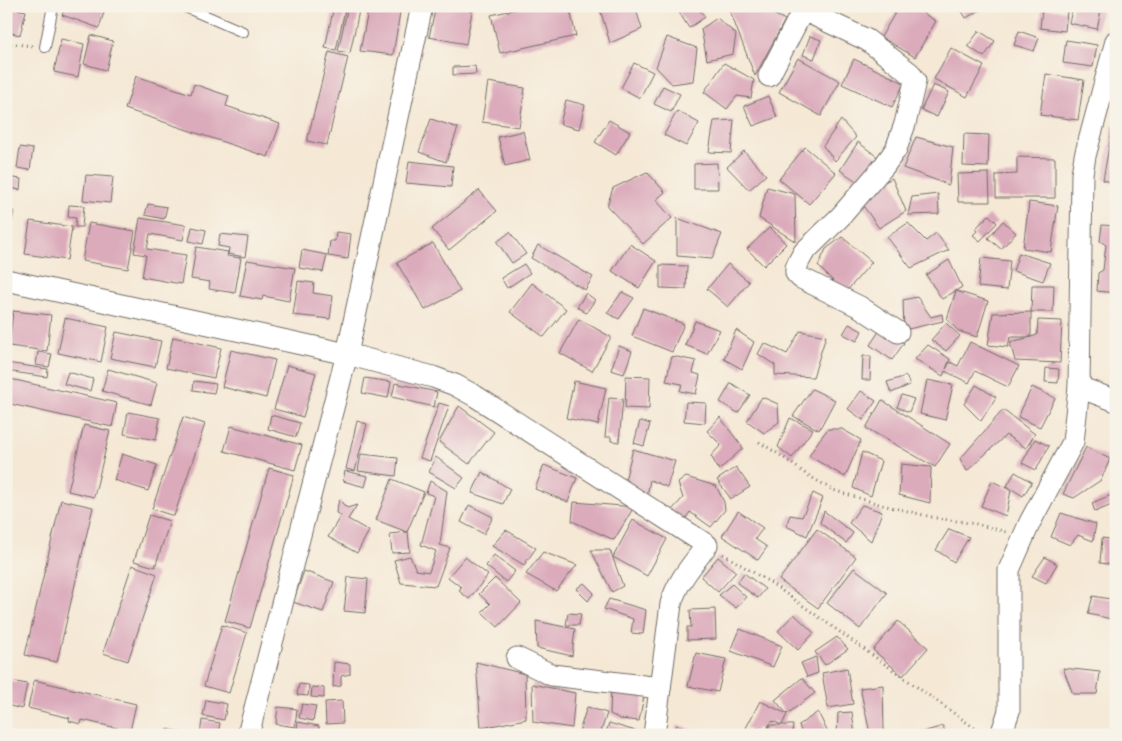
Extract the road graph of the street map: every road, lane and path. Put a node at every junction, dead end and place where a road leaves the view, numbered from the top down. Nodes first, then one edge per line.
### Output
1 (53, 6) edge
2 (182, 6) edge
3 (422, 6) edge
4 (799, 8) edge
5 (242, 32) dead end
6 (6, 43) edge
7 (46, 47) joint
8 (1115, 49) edge
9 (769, 76) dead end
10 (6, 280) edge
11 (898, 332) dead end
12 (347, 354) junction
13 (1079, 387) junction
14 (1116, 401) edge
15 (759, 442) dead end
16 (1023, 537) junction
17 (707, 545) junction
18 (517, 658) dead end
19 (660, 688) junction
20 (248, 735) edge
21 (654, 735) edge
22 (985, 735) edge
23 (1000, 735) edge

1 - 7 lane
2 - 5 lane
3 - 12 street
4 - 9 street
4 - 11 street
6 - 7 path
8 - 13 street
10 - 12 street
12 - 17 street
12 - 20 street
13 - 14 street
13 - 16 street
15 - 16 path
16 - 23 street
17 - 19 street
17 - 22 path
18 - 19 street
19 - 21 street

